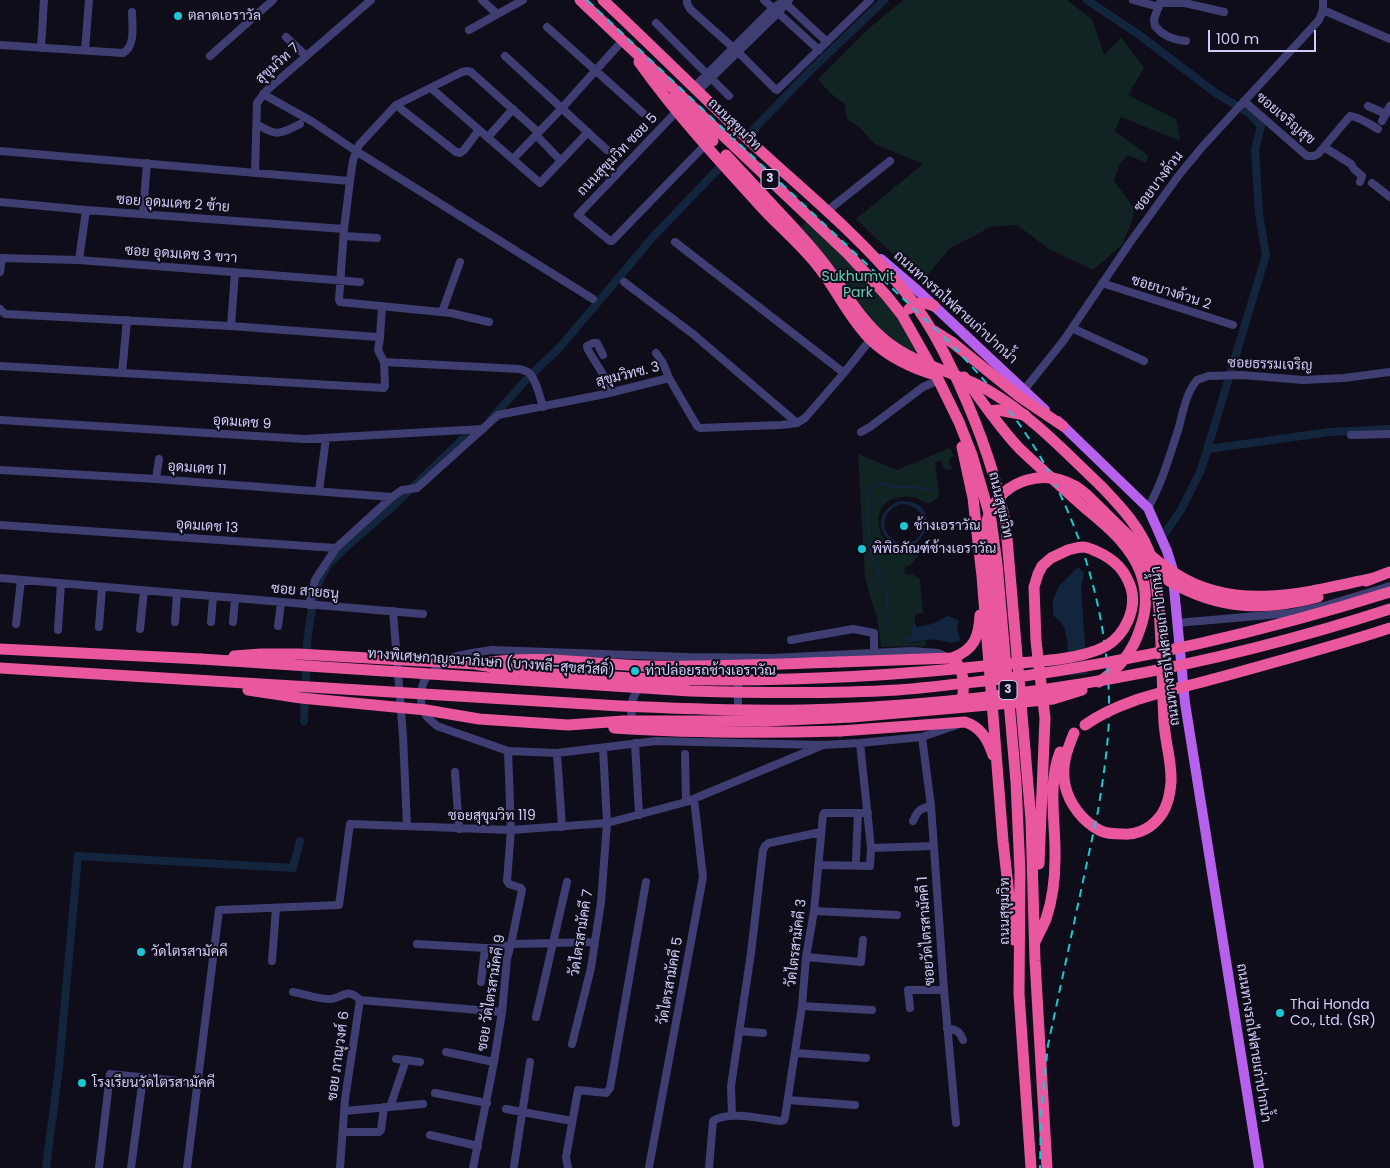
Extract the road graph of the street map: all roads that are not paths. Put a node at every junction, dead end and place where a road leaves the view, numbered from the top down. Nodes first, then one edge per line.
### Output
1 (44, 0) edge
2 (89, 0) edge
3 (273, 0) edge
4 (370, 0) edge
5 (482, 0) edge
6 (523, 0) edge
7 (580, 0) edge
8 (603, 0) edge
9 (687, 0) edge
10 (764, 0) edge
11 (1133, 0) edge
12 (1324, 0) edge
13 (785, 1) edge
14 (866, 1) edge
15 (1160, 3) edge
16 (613, 9) junction
17 (776, 10) junction
18 (1324, 10) junction
19 (132, 12) dead end
20 (1224, 12) dead end
21 (497, 14) junction
22 (603, 21) junction
23 (656, 24) dead end
24 (547, 27) dead end
25 (469, 30) dead end
26 (286, 37) dead end
27 (1390, 39) edge
28 (1186, 41) dead end
29 (826, 42) junction
30 (627, 44) junction
31 (0, 45) edge
32 (41, 48) junction
33 (85, 50) junction
34 (736, 50) junction
35 (819, 50) junction
36 (210, 56) dead end
37 (306, 56) junction
38 (506, 56) dead end
39 (595, 71) junction
40 (709, 76) junction
41 (431, 88) junction
42 (696, 89) junction
43 (263, 94) junction
44 (729, 96) dead end
45 (396, 105) junction
46 (1240, 105) junction
47 (1368, 106) dead end
48 (1390, 106) edge
49 (562, 108) junction
50 (513, 110) junction
51 (676, 112) junction
52 (643, 113) dead end
53 (256, 124) junction
54 (300, 124) dead end
55 (1378, 129) dead end
56 (479, 130) junction
57 (588, 132) junction
58 (537, 134) junction
59 (488, 137) junction
60 (706, 144) junction
61 (1324, 147) junction
62 (607, 150) dead end
63 (0, 151) edge
64 (356, 151) junction
65 (513, 159) junction
66 (561, 161) junction
67 (890, 161) dead end
68 (147, 164) junction
69 (254, 172) junction
70 (350, 181) junction
71 (1360, 182) dead end
72 (1372, 183) dead end
73 (1390, 197) edge
74 (0, 202) edge
75 (86, 210) junction
76 (827, 211) junction
77 (143, 214) junction
78 (344, 233) junction
79 (377, 238) dead end
80 (675, 242) dead end
81 (863, 246) junction
82 (1, 258) edge
83 (79, 260) junction
84 (460, 262) dead end
85 (0, 272) edge
86 (234, 272) junction
87 (341, 280) junction
88 (360, 282) dead end
89 (624, 282) dead end
90 (1102, 283) junction
91 (593, 299) dead end
92 (915, 304) junction
93 (382, 306) junction
94 (934, 306) junction
95 (0, 309) edge
96 (442, 312) junction
97 (902, 315) junction
98 (128, 320) junction
99 (489, 322) dead end
100 (1233, 325) dead end
101 (231, 326) junction
102 (1072, 328) junction
103 (932, 330) junction
104 (380, 338) junction
105 (870, 340) junction
106 (938, 342) junction
107 (656, 353) dead end
108 (604, 355) dead end
109 (384, 362) junction
110 (1144, 362) dead end
111 (0, 366) edge
112 (1390, 372) edge
113 (122, 373) junction
114 (844, 373) junction
115 (669, 378) junction
116 (938, 378) junction
117 (1024, 390) junction
118 (614, 392) junction
119 (946, 395) junction
120 (543, 407) junction
121 (989, 411) junction
122 (0, 420) edge
123 (797, 423) junction
124 (1063, 426) junction
125 (480, 429) junction
126 (861, 432) dead end
127 (1390, 434) edge
128 (1351, 435) dead end
129 (326, 438) junction
130 (159, 458) dead end
131 (0, 470) edge
132 (156, 479) junction
133 (319, 490) junction
134 (392, 497) junction
135 (1148, 508) junction
136 (0, 525) edge
137 (1121, 540) junction
138 (336, 548) junction
139 (1390, 572) edge
140 (982, 576) junction
141 (0, 578) edge
142 (1373, 578) junction
143 (20, 580) junction
144 (61, 583) junction
145 (1390, 586) edge
146 (102, 587) junction
147 (144, 590) junction
148 (1390, 592) edge
149 (177, 594) junction
150 (213, 597) junction
151 (235, 599) junction
152 (281, 603) junction
153 (309, 605) junction
154 (1390, 609) edge
155 (393, 612) junction
156 (423, 614) dead end
157 (174, 622) dead end
158 (211, 622) dead end
159 (233, 622) dead end
160 (1177, 623) junction
161 (16, 624) dead end
162 (278, 626) dead end
163 (99, 628) dead end
164 (1390, 628) edge
165 (58, 630) dead end
166 (140, 630) dead end
167 (1390, 633) edge
168 (791, 640) dead end
169 (0, 649) edge
170 (874, 653) junction
171 (686, 657) junction
172 (952, 658) junction
173 (743, 659) junction
174 (201, 660) junction
175 (475, 664) junction
176 (0, 668) edge
177 (201, 681) junction
178 (1184, 690) junction
179 (738, 718) junction
180 (965, 722) junction
181 (568, 725) junction
182 (1074, 733) junction
183 (922, 737) junction
184 (656, 741) junction
185 (635, 743) junction
186 (738, 743) junction
187 (860, 743) junction
188 (822, 745) junction
189 (603, 748) junction
190 (508, 751) junction
191 (557, 754) junction
192 (685, 754) dead end
193 (998, 771) junction
194 (455, 772) dead end
195 (690, 800) junction
196 (931, 806) junction
197 (858, 813) junction
198 (868, 813) junction
199 (639, 815) junction
200 (913, 821) dead end
201 (607, 823) junction
202 (407, 826) junction
203 (562, 827) junction
204 (459, 829) junction
205 (511, 830) junction
206 (821, 832) junction
207 (934, 846) junction
208 (871, 848) junction
209 (856, 859) dead end
210 (818, 865) junction
211 (567, 882) dead end
212 (646, 882) dead end
213 (1009, 891) junction
214 (276, 908) junction
215 (814, 912) junction
216 (897, 915) dead end
217 (1034, 925) junction
218 (863, 940) dead end
219 (554, 942) junction
220 (595, 942) junction
221 (417, 944) dead end
222 (512, 944) junction
223 (1035, 944) junction
224 (485, 948) junction
225 (806, 957) junction
226 (272, 961) dead end
227 (481, 982) dead end
228 (944, 990) junction
229 (294, 992) dead end
230 (1019, 994) junction
231 (360, 1000) junction
232 (802, 1006) junction
233 (910, 1008) dead end
234 (872, 1010) dead end
235 (502, 1012) junction
236 (536, 1017) dead end
237 (948, 1028) junction
238 (739, 1030) junction
239 (764, 1033) dead end
240 (962, 1040) dead end
241 (572, 1044) dead end
242 (446, 1052) dead end
243 (796, 1053) junction
244 (866, 1058) dead end
245 (396, 1059) dead end
246 (406, 1060) junction
247 (420, 1062) dead end
248 (494, 1062) junction
249 (530, 1062) dead end
250 (142, 1078) junction
251 (198, 1083) junction
252 (434, 1094) dead end
253 (788, 1100) junction
254 (487, 1103) junction
255 (423, 1104) dead end
256 (855, 1105) dead end
257 (387, 1107) junction
258 (506, 1109) dead end
259 (344, 1111) junction
260 (523, 1112) junction
261 (732, 1115) junction
262 (572, 1121) junction
263 (956, 1123) dead end
264 (1029, 1131) junction
265 (1044, 1131) junction
266 (343, 1132) junction
267 (430, 1135) dead end
268 (478, 1146) junction
269 (514, 1166) dead end
270 (650, 1166) dead end
271 (99, 1168) edge
272 (131, 1168) edge
273 (187, 1168) edge
274 (340, 1168) edge
275 (474, 1168) edge
276 (568, 1168) edge
277 (709, 1168) edge
278 (1031, 1168) edge
279 (1047, 1168) edge
280 (1259, 1168) edge

1 - 32 street
2 - 33 street
3 - 36 street
4 - 37 street, สุขุมวิท 7
5 - 21 street
6 - 21 street
7 - 22 highway, ถนนสุขุมวิท / 3
8 - 16 highway, ถนนสุขุมวิท / 3
9 - 34 street
10 - 17 street
11 - 15 street
12 - 18 street
13 - 17 street
13 - 29 street
14 - 29 street
15 - 20 street
15 - 28 street
16 - 22 highway
16 - 42 highway, ถนนสุขุมวิท / 3
17 - 34 street
17 - 35 street
18 - 27 street
18 - 46 street, ซอยบางด้วน
19 - 33 street
21 - 25 street
22 - 30 highway, ถนนสุขุมวิท / 3
23 - 40 street
24 - 39 street
26 - 37 street
29 - 35 street
30 - 39 street
30 - 51 highway
30 - 97 highway, ถนนสุขุมวิท / 3
30 - 182 highway, bridge
31 - 32 street
32 - 33 street
34 - 35 street
34 - 40 street
37 - 43 street, สุขุมวิท 7
38 - 49 street
39 - 49 street
39 - 52 street
40 - 42 street
40 - 44 street
41 - 45 street
41 - 50 street
41 - 56 street
42 - 76 highway, ถนนสุขุมวิท / 3
43 - 53 street, สุขุมวิท 7
43 - 64 street
45 - 56 street
45 - 64 street
46 - 61 street, ซอยเจริญสุข
46 - 90 street, ซอยบางด้วน
47 - 48 street
49 - 57 street
49 - 58 street
50 - 58 street
50 - 59 street
51 - 60 highway
51 - 60 street, ถนนสุขุมวิท ซอย 5
53 - 54 street
53 - 69 street, สุขุมวิท 7
55 - 61 street, ซอยเจริญสุข
56 - 59 street
57 - 62 street
57 - 66 street
58 - 65 street
58 - 66 street
59 - 65 street
60 - 105 highway
61 - 71 street
63 - 68 street
64 - 70 street
64 - 91 street
65 - 66 street
67 - 76 street
68 - 69 street
68 - 77 street
69 - 70 street
70 - 78 street
72 - 73 street
74 - 75 street, ซอย อุดมเดช 2 ซ้าย
75 - 77 street, ซอย อุดมเดช 2 ซ้าย
75 - 83 street
76 - 81 highway, ถนนสุขุมวิท / 3
77 - 78 street, ซอย อุดมเดช 2 ซ้าย
78 - 79 street, ซอย อุดมเดช 2 ซ้าย
78 - 87 street
80 - 114 street
81 - 92 highway, ถนนสุขุมวิท / 3
81 - 94 main road, ถนนทางรถไฟสายเก่าปากน้ำ
82 - 83 street, ซอย อุดมเดช 3 ขวา
82 - 85 street
83 - 86 street, ซอย อุดมเดช 3 ขวา
84 - 96 street
86 - 87 street, ซอย อุดมเดช 3 ขวา
86 - 101 street
87 - 88 street, ซอย อุดมเดช 3 ขวา
87 - 93 street
89 - 123 street
90 - 100 street, ซอยบางด้วน 2
90 - 102 street, ซอยบางด้วน
92 - 94 highway
92 - 97 highway
92 - 103 highway, ถนนสุขุมวิท / 3
93 - 96 street
93 - 104 street
94 - 117 main road, ถนนทางรถไฟสายเก่าปากน้ำ
95 - 98 street
96 - 99 street
97 - 116 highway, ถนนสุขุมวิท / 3
98 - 101 street
98 - 113 street
101 - 104 street
102 - 110 street
102 - 117 street, ซอยบางด้วน
103 - 106 highway, ถนนสุขุมวิท / 3
103 - 124 highway
104 - 109 street
105 - 114 street
105 - 116 highway
106 - 121 highway
106 - 217 highway, ถนนสุขุมวิท / 3
107 - 115 street
108 - 118 street
109 - 113 street
109 - 120 street
111 - 113 street
112 - 135 street, ซอยธรรมเจริญ
114 - 123 street
115 - 118 street, สุขุมวิทซ. 3
115 - 123 street, สุขุมวิทซ. 3
116 - 119 highway, ถนนสุขุมวิท / 3
116 - 126 street
117 - 124 main road, ถนนทางรถไฟสายเก่าปากน้ำ
118 - 120 street, สุขุมวิทซ. 3
119 - 140 highway
119 - 230 highway, ถนนสุขุมวิท / 3
120 - 125 street, สุขุมวิทซ. 3
121 - 124 highway
121 - 137 highway
122 - 129 street, อุดมเดช 9
124 - 135 main road, ถนนทางรถไฟสายเก่าปากน้ำ
125 - 129 street, อุดมเดช 9
125 - 134 street, สุขุมวิทซ. 3
127 - 128 street
129 - 133 street
130 - 132 street
131 - 132 street, อุดมเดช 11
132 - 133 street, อุดมเดช 11
133 - 134 street, อุดมเดช 11
134 - 138 street
135 - 160 main road, ถนนทางรถไฟสายเก่าปากน้ำ
136 - 138 street, อุดมเดช 13
137 - 142 highway, bridge
137 - 181 highway, bridge
138 - 153 street
139 - 142 highway, bridge
140 - 172 highway
140 - 193 highway
141 - 143 street, ซอย สายธนู
142 - 213 highway, bridge
143 - 144 street, ซอย สายธนู
143 - 161 street
144 - 146 street, ซอย สายธนู
144 - 165 street
145 - 160 street
146 - 147 street, ซอย สายธนู
146 - 163 street
147 - 149 street, ซอย สายธนู
147 - 166 street
148 - 174 highway, ทางพิเศษกาญจนาภิเษก (บางพลี-สุขสวัสดิ์), bridge
149 - 150 street, ซอย สายธนู
149 - 157 street
150 - 151 street, ซอย สายธนู
150 - 158 street
151 - 152 street, ซอย สายธนู
151 - 159 street
152 - 153 street, ซอย สายธนู
152 - 162 street
153 - 155 street, ซอย สายธนู
154 - 177 highway, bridge
155 - 156 street, ซอย สายธนู
155 - 202 street
160 - 178 main road, ถนนทางรถไฟสายเก่าปากน้ำ
164 - 182 highway, bridge
167 - 178 street
168 - 170 street
169 - 174 highway, ทางพิเศษกาญจนาภิเษก (บางพลี-สุขสวัสดิ์)
170 - 172 street
170 - 173 street
171 - 173 street
171 - 184 street
171 - 190 street
172 - 175 highway, bridge
172 - 179 highway
173 - 179 street
174 - 175 highway, bridge
175 - 217 highway, bridge
176 - 177 highway, bridge
177 - 181 highway, bridge
178 - 280 main road, ถนนทางรถไฟสายเก่าปากน้ำ
179 - 186 street
180 - 181 highway, bridge
180 - 183 street
180 - 193 highway
182 - 223 highway
183 - 187 street
183 - 196 street, ซอยวัดไตรสามัคคี 1
184 - 185 street
184 - 186 street
185 - 189 street
185 - 199 street
186 - 188 street
187 - 188 street
187 - 198 street
188 - 195 street, ซอยสุขุมวิท 119
189 - 191 street
189 - 201 street, วัดไตรสามัคคี 7
190 - 191 street
190 - 205 street
191 - 203 street
192 - 195 street, วัดไตรสามัคคี 5
193 - 213 highway
194 - 204 street
195 - 199 street, ซอยสุขุมวิท 119
195 - 270 street, วัดไตรสามัคคี 5
196 - 200 street
196 - 207 street, ซอยวัดไตรสามัคคี 1
197 - 198 street, วัดไตรสามัคคี 3
197 - 206 street, วัดไตรสามัคคี 3
197 - 209 street
198 - 208 street
199 - 201 street, ซอยสุขุมวิท 119
201 - 203 street, ซอยสุขุมวิท 119
201 - 220 street, วัดไตรสามัคคี 7
202 - 204 street, ซอยสุขุมวิท 119
202 - 214 street, ซอยสุขุมวิท 119
203 - 205 street, ซอยสุขุมวิท 119
204 - 205 street, ซอยสุขุมวิท 119
205 - 222 street, ซอย วัดไตรสามัคคี 9
206 - 210 street, วัดไตรสามัคคี 3
206 - 238 street
207 - 208 street
207 - 228 street, ซอยวัดไตรสามัคคี 1
208 - 210 street
210 - 215 street, วัดไตรสามัคคี 3
211 - 219 street
212 - 262 street
213 - 230 highway
214 - 226 street
214 - 251 street, ซอยสุขุมวิท 119
215 - 216 street
215 - 225 street, วัดไตรสามัคคี 3
217 - 223 highway, ถนนสุขุมวิท / 3
218 - 225 street
219 - 220 street
219 - 222 street
219 - 236 street
220 - 241 street, วัดไตรสามัคคี 7
221 - 224 street
222 - 224 street
222 - 235 street, ซอย วัดไตรสามัคคี 9
223 - 265 highway, ถนนสุขุมวิท / 3
224 - 227 street
225 - 232 street, วัดไตรสามัคคี 3
228 - 233 street
228 - 237 street, ซอยวัดไตรสามัคคี 1
229 - 231 street
230 - 264 highway, ถนนสุขุมวิท / 3
231 - 235 street, ซอย ภาณุวงศ์ 6
231 - 259 street, ซอย ภาณุวงศ์ 6
232 - 234 street
232 - 243 street, วัดไตรสามัคคี 3
235 - 248 street, ซอย วัดไตรสามัคคี 9
237 - 240 street
237 - 263 street, ซอยวัดไตรสามัคคี 1
238 - 239 street
238 - 261 street
242 - 248 street
243 - 244 street
243 - 253 street, วัดไตรสามัคคี 3
245 - 246 street
246 - 247 street
246 - 257 street
248 - 254 street, ซอย วัดไตรสามัคคี 9
249 - 260 street
250 - 251 street
250 - 271 street
250 - 272 street
251 - 273 street
252 - 254 street
253 - 256 street
253 - 261 street, วัดไตรสามัคคี 3
254 - 268 street, ซอย วัดไตรสามัคคี 9
255 - 257 street
257 - 259 street
257 - 266 street
258 - 260 street
259 - 266 street, ซอย ภาณุวงศ์ 6
260 - 262 street
260 - 269 street
261 - 277 street
262 - 276 street
264 - 265 highway
264 - 278 highway, ถนนสุขุมวิท / 3
265 - 279 highway, ถนนสุขุมวิท / 3
266 - 274 street, ซอย ภาณุวงศ์ 6
267 - 268 street
268 - 275 street, ซอย วัดไตรสามัคคี 9

